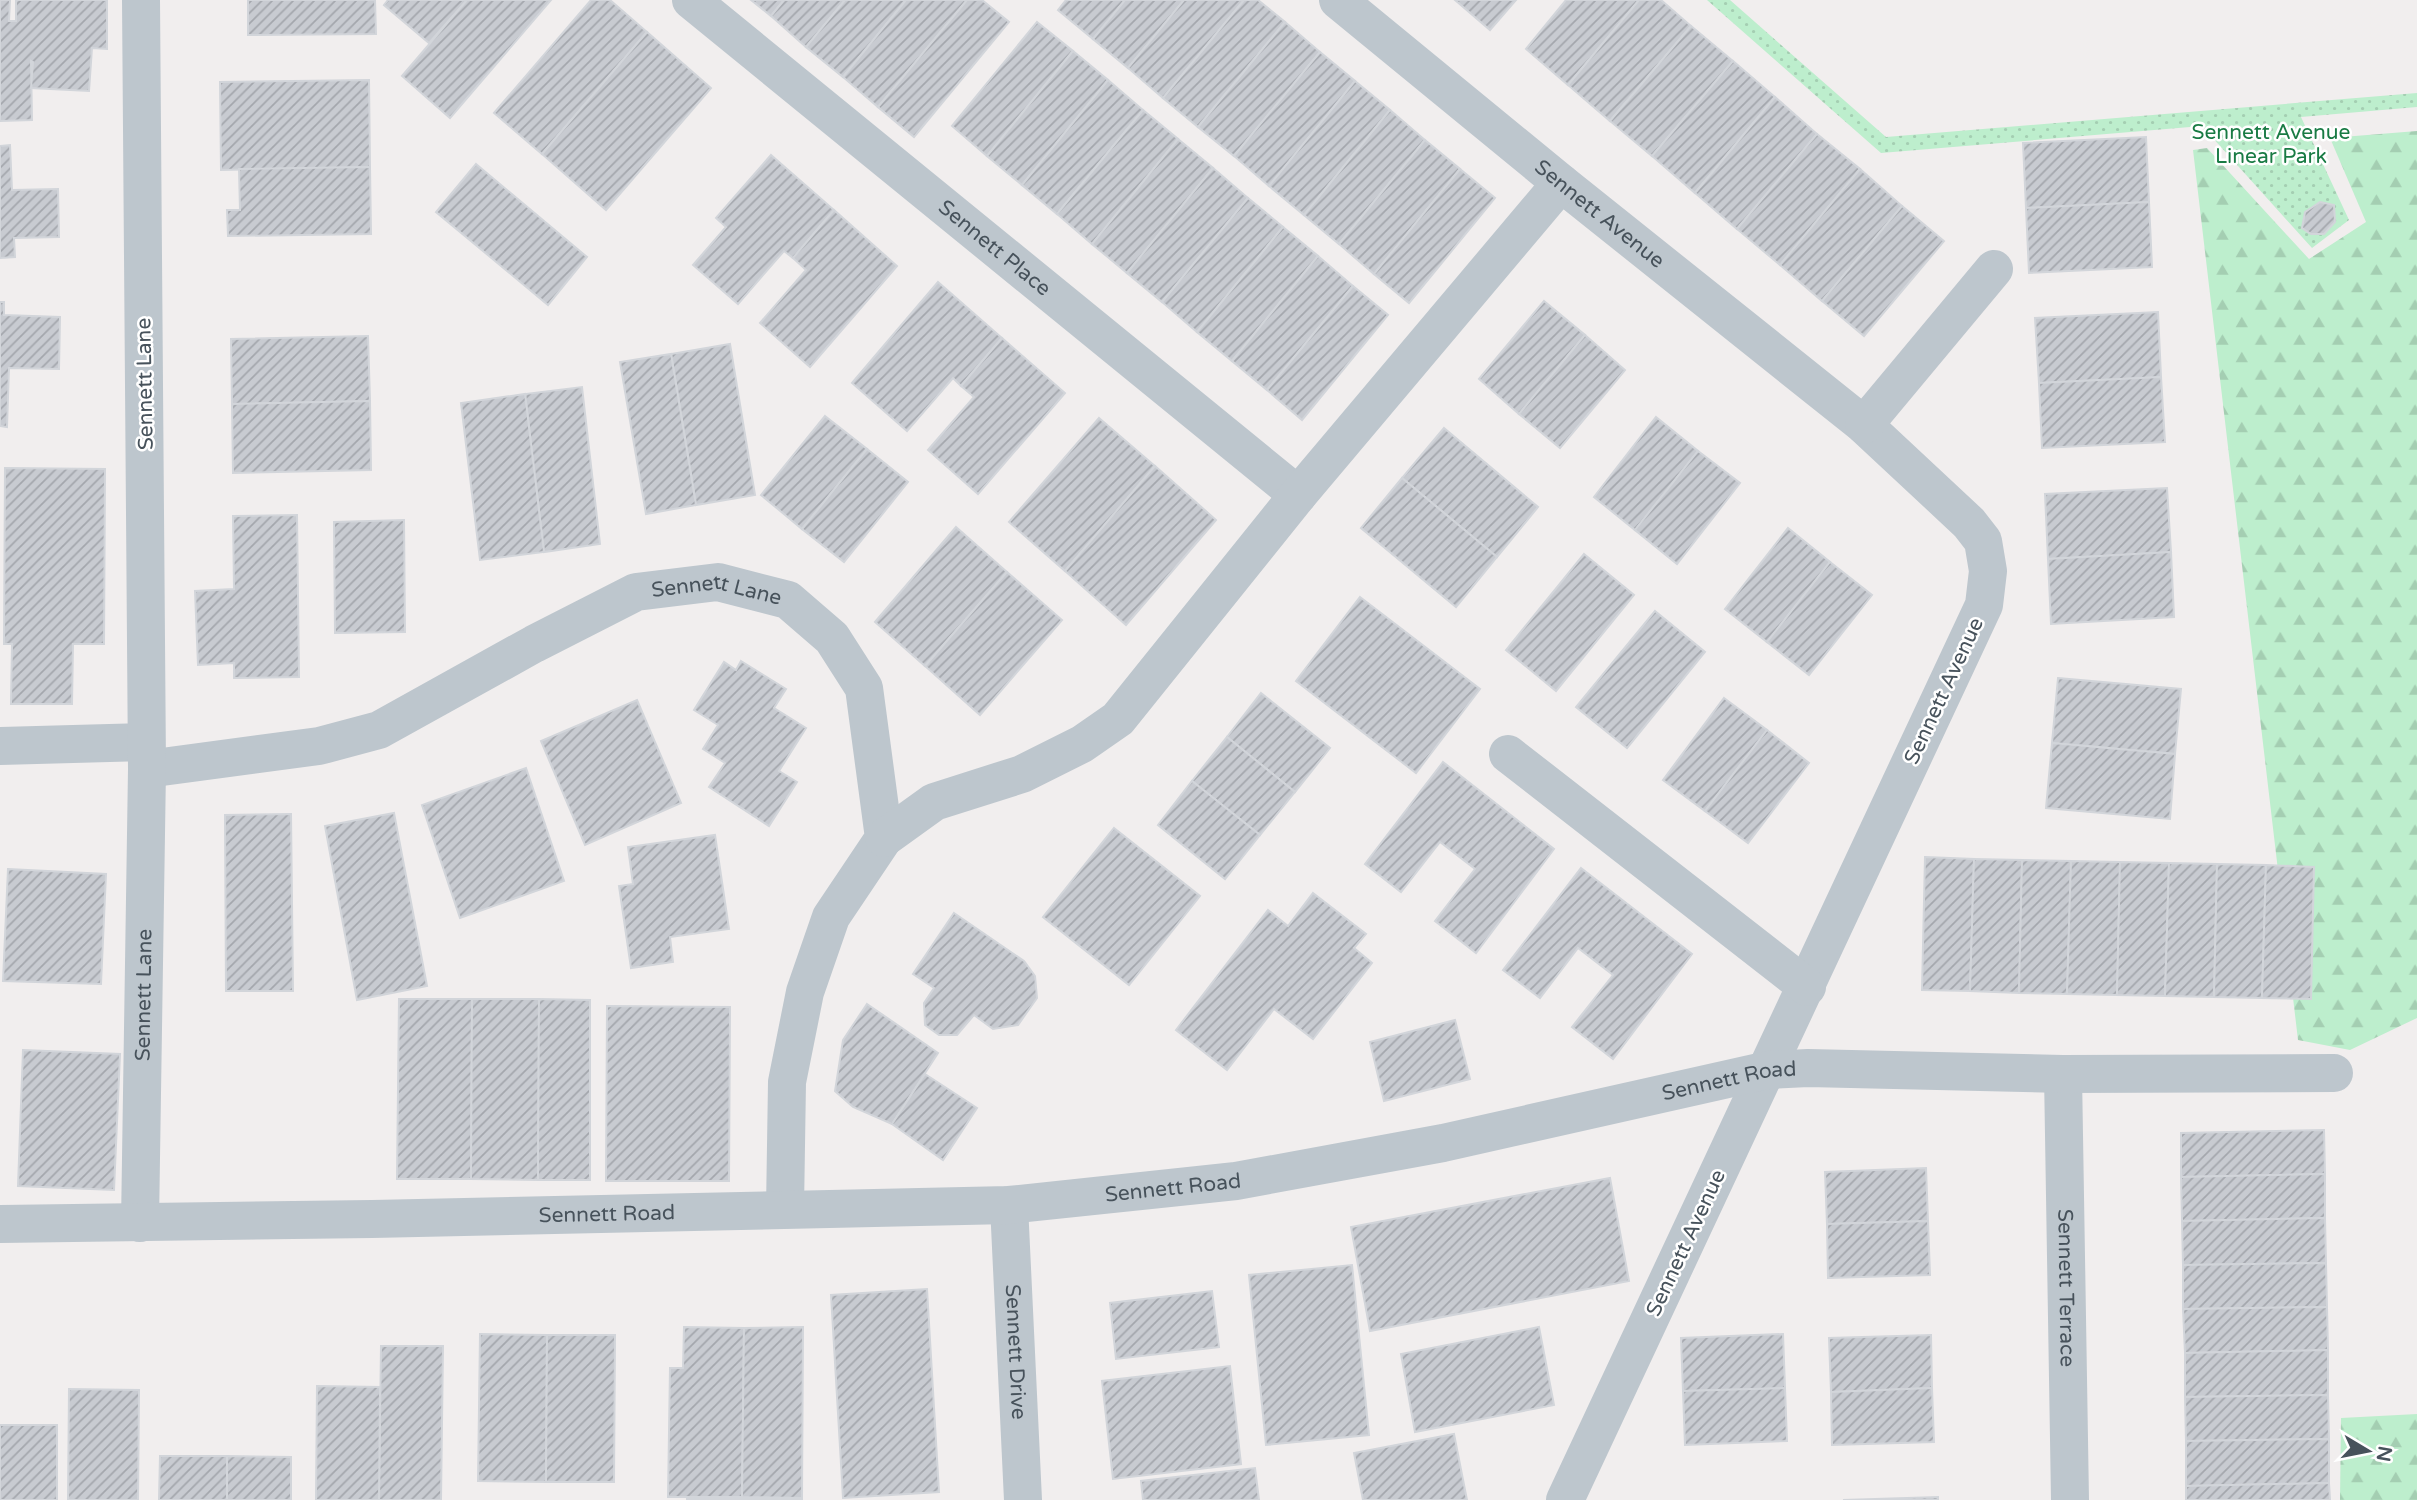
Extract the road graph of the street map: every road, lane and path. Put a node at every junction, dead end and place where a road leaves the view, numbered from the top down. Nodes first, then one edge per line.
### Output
1 (141, 0) edge
2 (691, 0) edge
3 (1338, 0) edge
4 (1561, 183) junction
5 (1994, 269) dead end
6 (1864, 425) junction
7 (1298, 495) junction
8 (0, 746) edge
9 (1508, 754) dead end
10 (146, 755) junction
11 (884, 838) junction
12 (1807, 987) junction
13 (1768, 1070) junction
14 (2334, 1073) dead end
15 (2063, 1074) junction
16 (1009, 1205) junction
17 (785, 1209) junction
18 (140, 1223) junction
19 (0, 1224) edge
20 (1023, 1500) edge
21 (1565, 1500) edge
22 (2070, 1500) edge

1 - 10 street, Sennett Lane
2 - 7 street, Sennett Place
3 - 4 street, Sennett Avenue
4 - 6 street, Sennett Avenue
4 - 7 street
5 - 6 street
6 - 12 street, Sennett Avenue
7 - 11 street
8 - 10 street
9 - 12 street
10 - 11 street, Sennett Lane
10 - 18 street, Sennett Lane
11 - 17 street
12 - 13 street, Sennett Avenue
13 - 15 street, Sennett Road
13 - 16 street, Sennett Road
13 - 21 street, Sennett Avenue
14 - 15 street, Sennett Road
15 - 22 street, Sennett Terrace
16 - 17 street, Sennett Road
16 - 20 street, Sennett Drive
17 - 18 street, Sennett Road
18 - 19 street, Sennett Road

